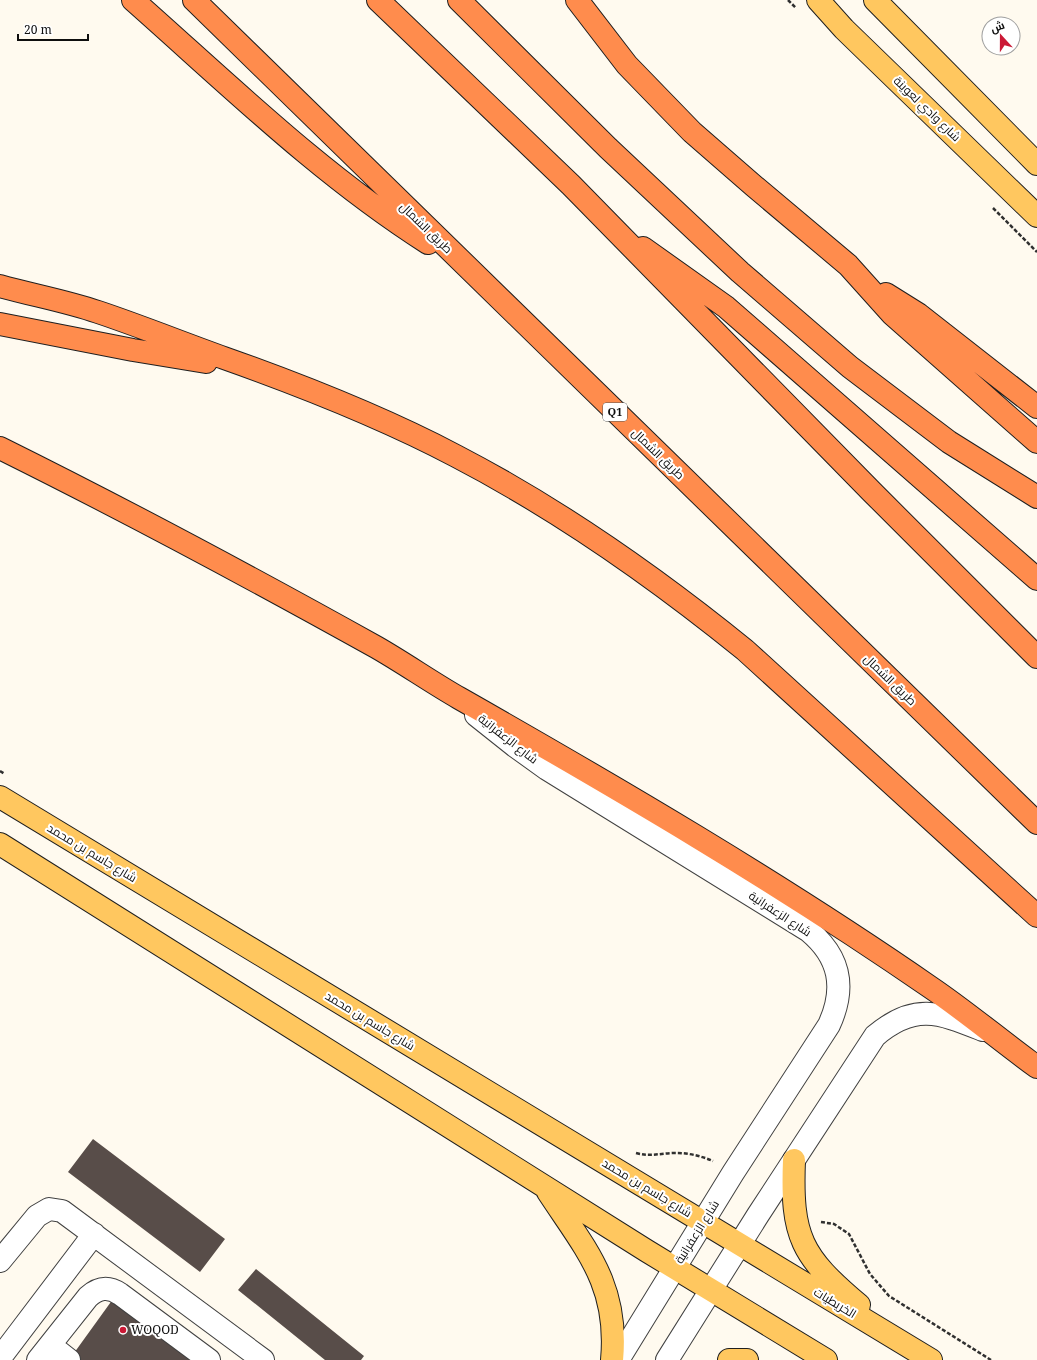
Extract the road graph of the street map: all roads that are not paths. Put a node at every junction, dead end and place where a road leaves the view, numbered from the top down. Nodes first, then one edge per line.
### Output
1 (133, 0) edge
2 (194, 0) edge
3 (378, 0) edge
4 (459, 0) edge
5 (577, 0) edge
6 (818, 0) edge
7 (875, 0) edge
8 (891, 10) edge
9 (1037, 164) edge
10 (1037, 216) edge
11 (608, 225) junction
12 (848, 265) junction
13 (468, 268) junction
14 (0, 286) edge
15 (0, 324) edge
16 (259, 370) junction
17 (1037, 407) edge
18 (1037, 442) edge
19 (0, 448) edge
20 (1037, 497) edge
21 (1037, 579) edge
22 (1037, 657) edge
23 (456, 696) junction
24 (0, 798) edge
25 (1037, 823) edge
26 (0, 844) edge
27 (1037, 916) edge
28 (992, 1034) junction
29 (1037, 1068) edge
30 (794, 1160) junction
31 (544, 1186) junction
32 (704, 1222) junction
33 (94, 1234) junction
34 (740, 1245) junction
35 (0, 1261) edge
36 (675, 1268) junction
37 (711, 1290) junction
38 (234, 1338) junction
39 (906, 1345) junction
40 (44, 1352) edge
41 (0, 1358) edge
42 (70, 1360) edge
43 (209, 1360) edge
44 (218, 1360) edge
45 (263, 1360) edge
46 (612, 1360) edge
47 (618, 1360) edge
48 (667, 1360) edge
49 (729, 1360) edge
50 (747, 1360) edge
51 (826, 1360) edge
52 (931, 1360) edge

1 - 13 highway
2 - 13 highway, طريق الشمال / Q1
3 - 11 highway
4 - 20 highway
5 - 12 highway
6 - 10 main road, شارع وادي لعوينة
7 - 8 main road
8 - 9 main road
11 - 21 highway
11 - 22 highway
12 - 17 highway
12 - 18 highway
13 - 25 highway, طريق الشمال / Q1
14 - 16 highway
15 - 16 highway
16 - 27 highway
19 - 23 highway
23 - 28 highway
23 - 32 street, شارع الزعفرانية
24 - 32 main road, شارع جاسم بن محمد
26 - 31 main road
28 - 29 highway
28 - 30 street
30 - 34 street
30 - 39 main road
31 - 36 main road
31 - 46 main road
32 - 34 main road, شارع جاسم بن محمد
32 - 36 street, شارع الزعفرانية
33 - 35 street
33 - 38 street
33 - 41 street
34 - 37 street
34 - 39 main road, الخريطيات
36 - 37 main road
36 - 47 street, شارع الزعفرانية
37 - 48 street
37 - 51 main road
38 - 44 street
38 - 45 street
39 - 52 main road, الخريطيات
40 - 42 street
40 - 43 street
49 - 50 main road

